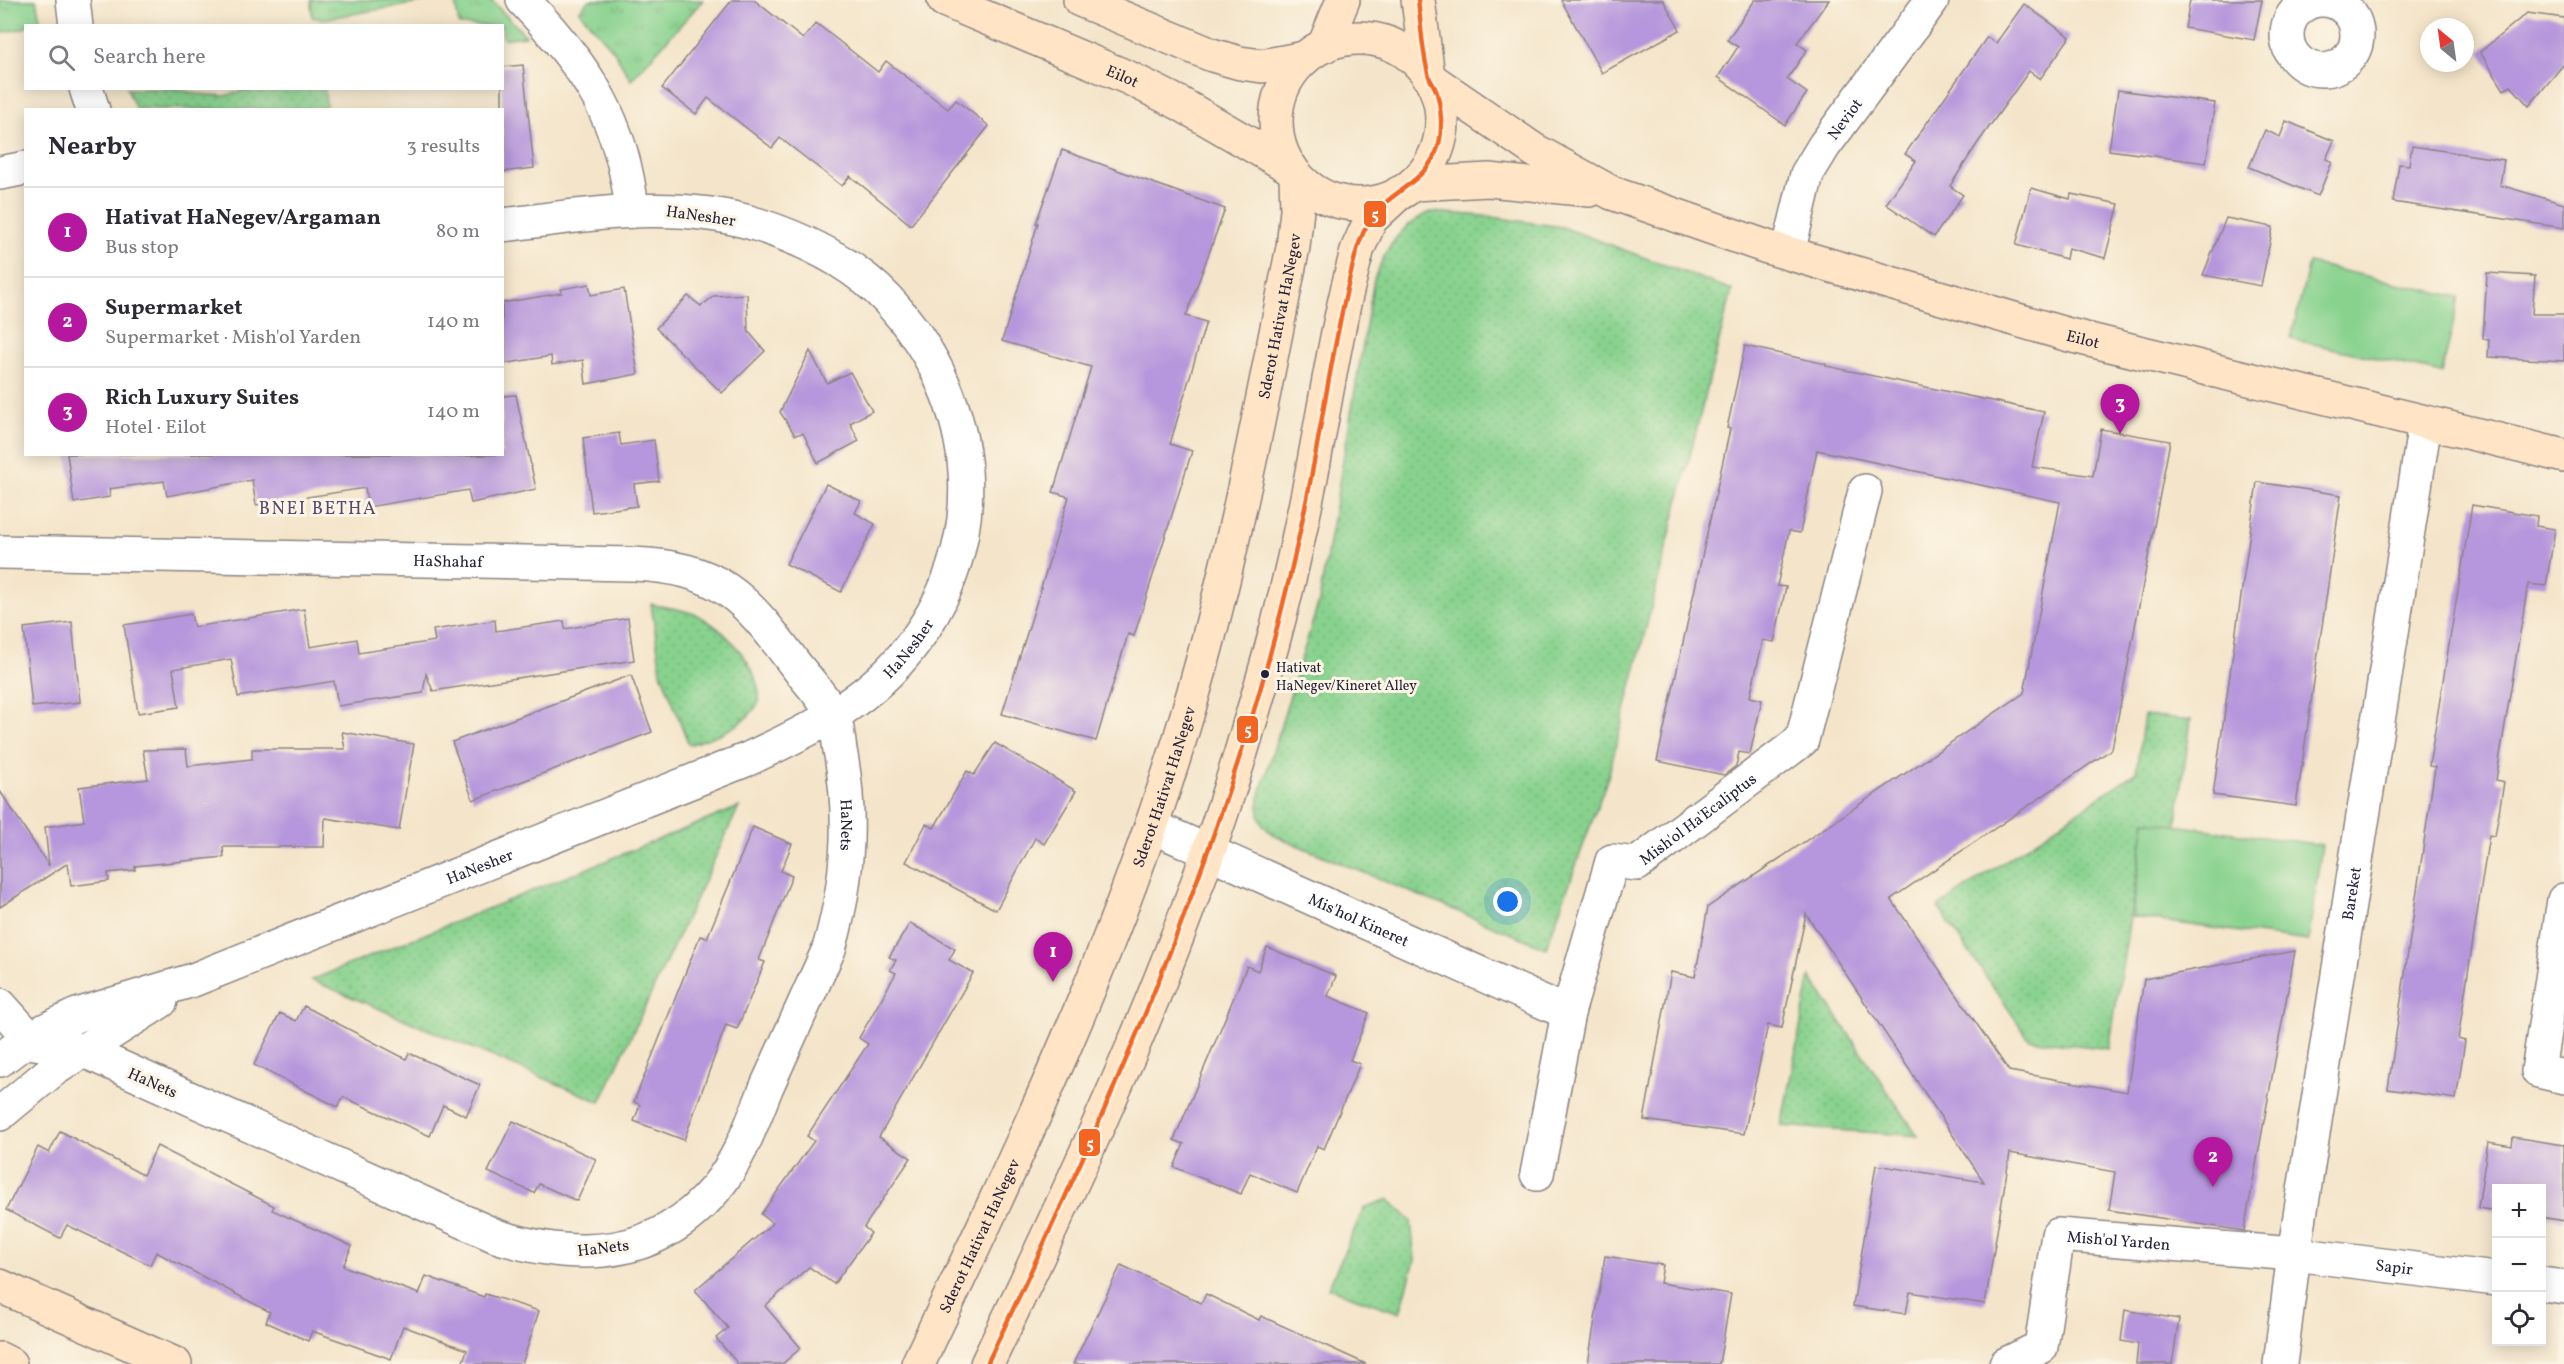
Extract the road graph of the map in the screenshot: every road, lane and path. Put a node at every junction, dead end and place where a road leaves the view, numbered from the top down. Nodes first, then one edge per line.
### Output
1 (73, 0) edge
2 (523, 0) edge
3 (944, 0) edge
4 (1080, 0) edge
5 (1343, 0) edge
6 (1418, 0) edge
7 (1932, 0) edge
8 (76, 24) edge
9 (1314, 52) junction
10 (1430, 78) junction
11 (87, 90) edge
12 (92, 108) edge
13 (24, 168) edge
14 (1293, 171) junction
15 (0, 173) edge
16 (1406, 188) junction
17 (1612, 193) junction
18 (632, 211) junction
19 (504, 225) edge
20 (1788, 253) junction
21 (2425, 423) junction
22 (2564, 456) edge
23 (1865, 491) dead end
24 (0, 552) edge
25 (833, 715) junction
26 (1151, 826) junction
27 (1209, 852) junction
28 (2564, 900) edge
29 (193, 980) junction
30 (0, 1005) edge
31 (1568, 1013) junction
32 (29, 1038) junction
33 (83, 1051) junction
34 (0, 1060) edge
35 (2564, 1077) edge
36 (0, 1114) edge
37 (1538, 1174) dead end
38 (2294, 1254) junction
39 (2492, 1279) edge
40 (2546, 1285) edge
41 (0, 1286) edge
42 (2564, 1287) edge
43 (0, 1359) edge
44 (10, 1364) edge
45 (175, 1364) edge
46 (918, 1364) edge
47 (987, 1364) edge
48 (2006, 1364) edge
49 (2280, 1364) edge

1 - 8 street
2 - 18 street
3 - 14 main road, Eilot
4 - 9 main road
5 - 9 main road
6 - 10 main road
7 - 20 street, Neviot
9 - 10 main road
9 - 14 main road
10 - 16 main road
10 - 17 main road, Eilot
11 - 12 street
13 - 15 street
14 - 16 main road
14 - 26 main road, Sderot Hativat HaNegev
16 - 17 main road, Eilot
16 - 27 main road
17 - 20 main road, Eilot
18 - 19 street, HaNesher
18 - 25 street, HaNesher
20 - 21 main road, Eilot
21 - 22 main road, Eilot
21 - 38 street, Bareket
23 - 31 street, Mish'ol Ha'Ecaliptus
24 - 25 street, HaShahaf
25 - 29 street, HaNesher
25 - 33 street, HaNets
26 - 27 street, Mis'hol Kineret
26 - 46 main road, Sderot Hativat HaNegev
27 - 31 street, Mis'hol Kineret
27 - 47 main road
28 - 35 street
29 - 32 street, HaNesher
29 - 33 street, HaNesher
30 - 32 street
31 - 37 street, Mish'ol Ha'Ecaliptus
32 - 33 street, HaNets
32 - 34 street, HaNesher
33 - 36 street, HaNesher
38 - 39 street, Sapir
38 - 48 street, Mish'ol Yarden
38 - 49 street, Bareket
40 - 42 street
41 - 45 main road
43 - 44 main road

